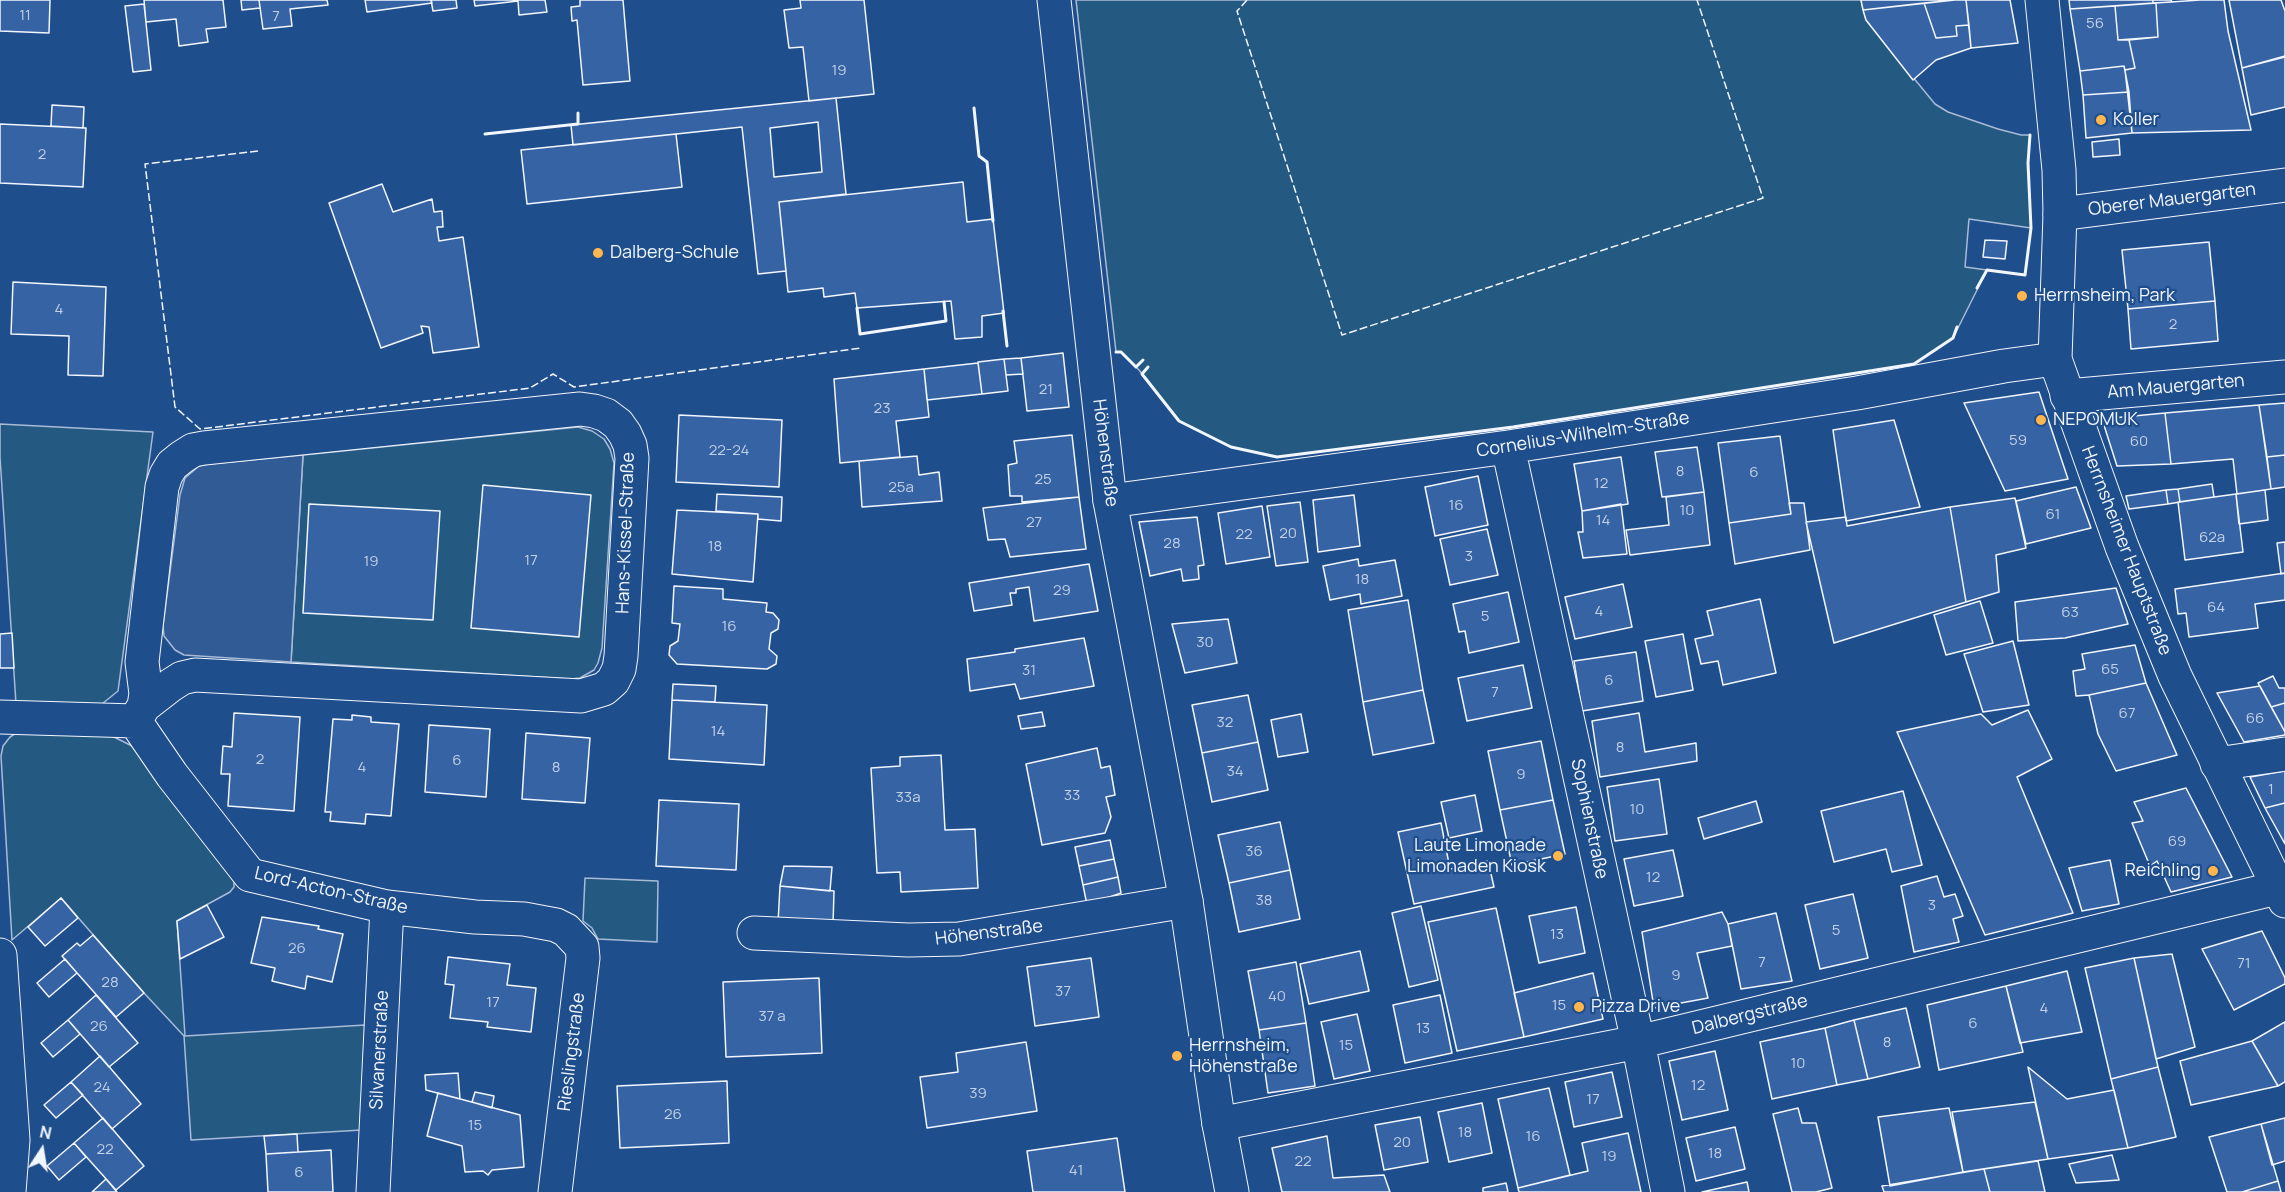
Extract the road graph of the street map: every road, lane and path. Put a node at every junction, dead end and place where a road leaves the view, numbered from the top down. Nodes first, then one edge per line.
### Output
1 (1054, 0) edge
2 (2042, 0) edge
3 (2285, 185) edge
4 (2060, 214) junction
5 (2055, 359) junction
6 (2285, 377) edge
7 (2067, 396) junction
8 (1508, 447) junction
9 (1110, 501) junction
10 (139, 713) junction
11 (0, 717) edge
12 (2285, 754) edge
13 (2217, 764) junction
14 (2281, 894) edge
15 (1186, 901) junction
16 (387, 907) junction
17 (556, 925) joint
18 (754, 933) dead end
19 (0, 955) edge
20 (1638, 1042) junction
21 (1219, 1124) junction
22 (9, 1192) edge
23 (374, 1192) edge
24 (555, 1192) edge
25 (1232, 1192) edge
26 (1668, 1192) edge

1 - 9 street, Höhenstraße
2 - 4 street, Herrnsheimer Hauptstraße
3 - 4 street, Oberer Mauergarten
4 - 5 street, Herrnsheimer Hauptstraße
5 - 7 street, Herrnsheimer Hauptstraße
5 - 8 street, Cornelius-Wilhelm-Straße
6 - 7 street, Am Mauergarten
7 - 13 street, Herrnsheimer Hauptstraße
8 - 9 street, Cornelius-Wilhelm-Straße
8 - 20 street, Sophienstraße
9 - 15 street, Höhenstraße
10 - 10 street, Hans-Kissel-Straße
10 - 11 street
10 - 16 street, Lord-Acton-Straße
12 - 13 street
13 - 14 street, Herrnsheimer Hauptstraße
14 - 20 street, Dalbergstraße
15 - 18 street, Höhenstraße
15 - 21 street, Höhenstraße
16 - 17 street, Lord-Acton-Straße
16 - 23 street, Silvanerstraße
17 - 24 street, Rieslingstraße
19 - 22 street
20 - 21 street, Dalbergstraße
20 - 26 street, Sophienstraße
21 - 25 street, Höhenstraße

